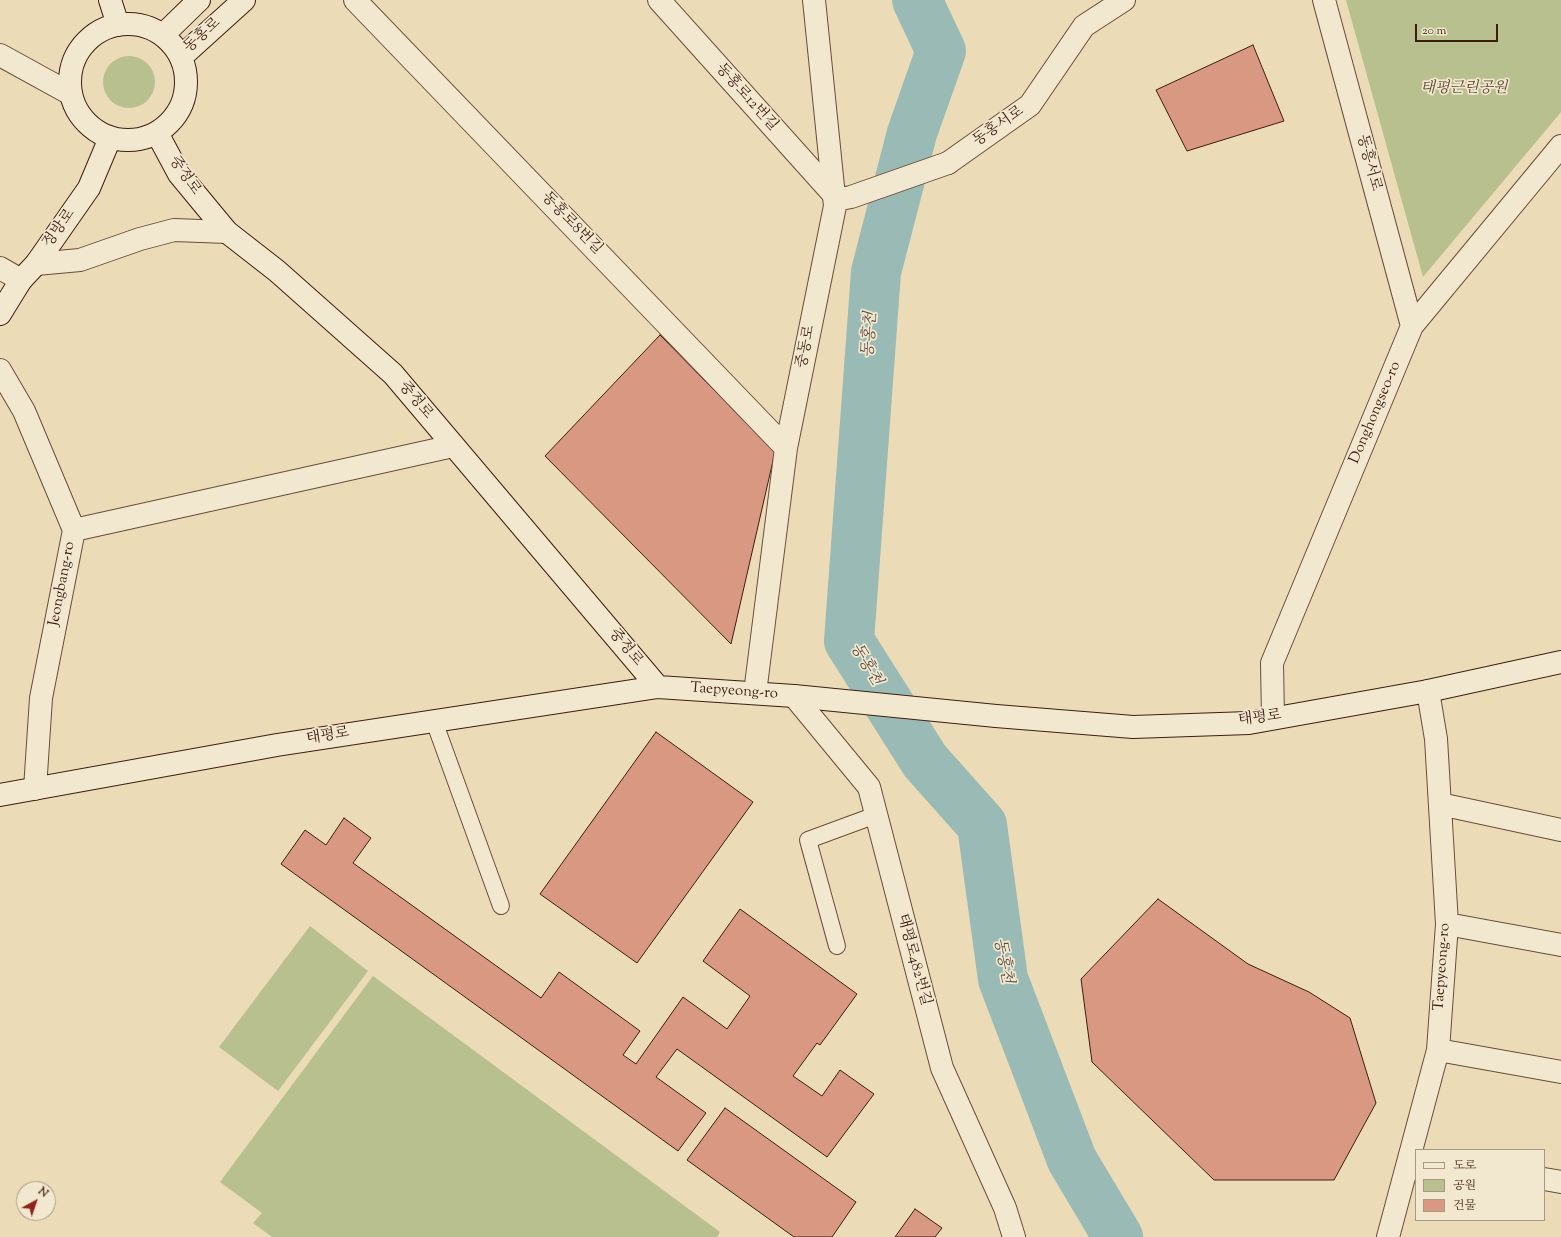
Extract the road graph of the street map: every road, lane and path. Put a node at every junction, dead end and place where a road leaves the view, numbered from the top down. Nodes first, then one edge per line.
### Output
1 (110, 0) edge
2 (199, 0) edge
3 (244, 0) edge
4 (355, 0) edge
5 (659, 0) edge
6 (814, 0) edge
7 (1124, 0) edge
8 (1324, 0) edge
9 (118, 25) junction
10 (163, 35) junction
11 (0, 55) edge
12 (181, 57) junction
13 (71, 94) junction
14 (157, 133) junction
15 (110, 138) junction
16 (1561, 146) edge
17 (834, 198) junction
18 (227, 232) junction
19 (36, 264) junction
20 (0, 268) edge
21 (21, 280) junction
22 (0, 314) edge
23 (1412, 326) junction
24 (0, 370) edge
25 (453, 446) junction
26 (786, 448) junction
27 (74, 530) junction
28 (1561, 662) edge
29 (658, 687) junction
30 (1428, 691) junction
31 (755, 694) junction
32 (802, 697) junction
33 (955, 712) joint
34 (1273, 718) junction
35 (434, 721) junction
36 (35, 788) junction
37 (0, 795) edge
38 (1440, 804) junction
39 (876, 815) junction
40 (1561, 830) edge
41 (501, 906) dead end
42 (1447, 924) junction
43 (1561, 945) edge
44 (837, 946) dead end
45 (1438, 1050) junction
46 (1561, 1072) edge
47 (1413, 1153) edge
48 (1545, 1179) edge
49 (1561, 1182) edge
50 (1014, 1237) edge
51 (1388, 1237) edge

1 - 9 street
2 - 10 street, 동홍로
3 - 12 street, 동홍로
4 - 26 street, 동홍로8번길
5 - 17 street, 동홍로12번길
6 - 17 street, 중동로
7 - 17 street, 동홍서로
8 - 23 street, 동흥서로
9 - 10 street
9 - 13 street
10 - 12 street
11 - 13 street
12 - 14 street
13 - 15 street
14 - 15 street
14 - 18 street, 중정로
15 - 19 street, 정방로
16 - 23 street, Donghongseo-ro
17 - 26 street, 중동로
18 - 19 street
18 - 25 street, 중정로
19 - 21 street, 정방로
20 - 21 street
21 - 22 street, 정방로
23 - 34 street, Donghongseo-ro
24 - 27 street, Jeongbang-ro
25 - 27 street
25 - 29 street, 중정로
26 - 31 street, 중동로
27 - 36 street, Jeongbang-ro
28 - 30 street, 태평로
29 - 31 street, Taepyeong-ro
29 - 35 street, 태평로
30 - 34 street, 태평로
30 - 38 street, Taepyeong-ro
31 - 32 street, Taepyeong-ro
32 - 33 street, Taepyeong-ro
32 - 39 street, 태평로482번길
33 - 34 street, 태평로
35 - 36 street, 태평로
35 - 41 lane
36 - 37 street, 태평로
38 - 40 street
38 - 42 street, Taepyeong-ro
39 - 44 lane
39 - 50 street, 태평로482번길
42 - 43 street
42 - 45 street, Taepyeong-ro
45 - 46 street
45 - 47 street, Taepyeong-ro
47 - 51 street, Taepyeong-ro
48 - 49 street

